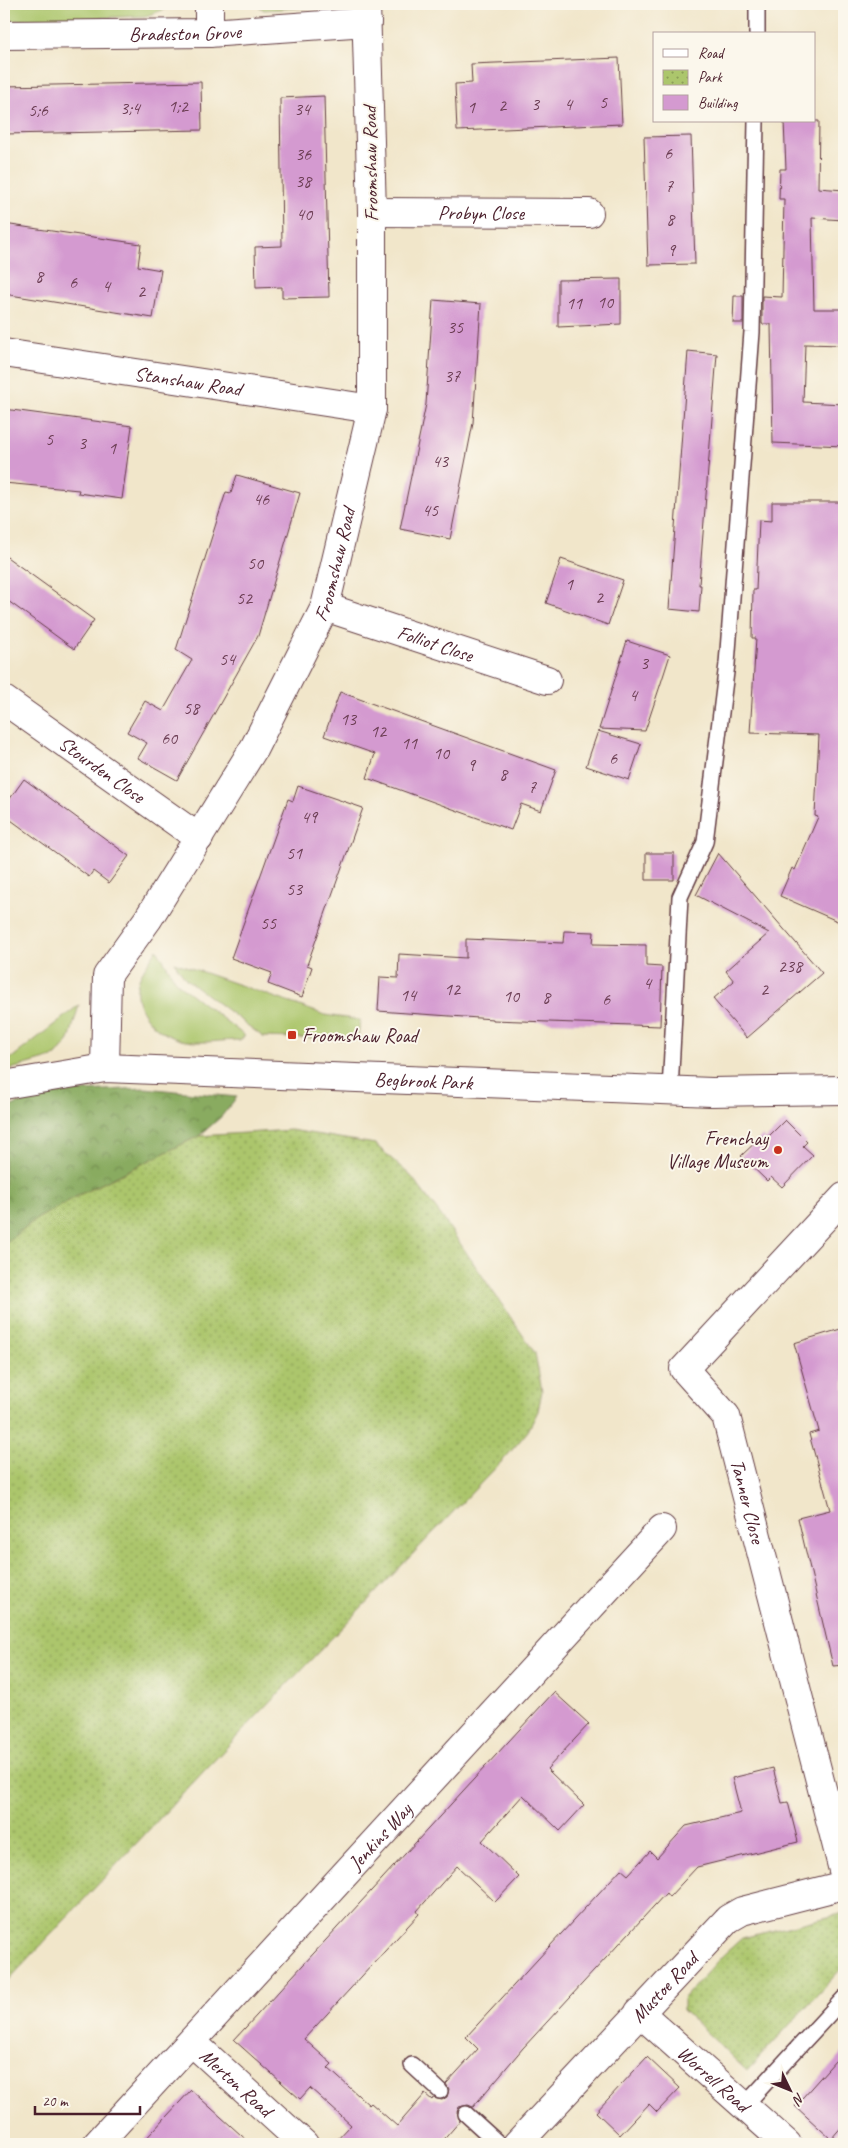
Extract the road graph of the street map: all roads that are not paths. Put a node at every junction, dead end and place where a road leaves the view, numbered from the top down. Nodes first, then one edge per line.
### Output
1 (209, 4) edge
2 (757, 4) edge
3 (366, 13) edge
4 (757, 32) edge
5 (209, 33) junction
6 (4, 35) edge
7 (756, 122) edge
8 (372, 212) junction
9 (589, 213) dead end
10 (4, 353) edge
11 (372, 409) junction
12 (325, 607) junction
13 (547, 680) dead end
14 (4, 700) edge
15 (200, 838) junction
16 (105, 1068) junction
17 (4, 1085) edge
18 (844, 1090) edge
19 (670, 1091) junction
20 (844, 1197) edge
21 (662, 1529) dead end
22 (844, 1874) edge
23 (844, 1885) edge
24 (844, 1998) edge
25 (640, 2012) junction
26 (192, 2042) junction
27 (412, 2065) dead end
28 (440, 2090) dead end
29 (744, 2106) junction
30 (466, 2114) dead end
31 (97, 2144) edge
32 (304, 2144) edge
33 (500, 2144) edge
34 (517, 2144) edge
35 (787, 2144) edge

1 - 5 street
2 - 4 lane
3 - 5 street, Bradeston Grove
3 - 8 street, Froomshaw Road
5 - 6 street, Bradeston Grove
7 - 19 lane
8 - 9 street, Probyn Close
8 - 11 street, Froomshaw Road
10 - 11 street, Stanshaw Road
11 - 12 street, Froomshaw Road
12 - 13 street, Folliot Close
12 - 15 street, Froomshaw Road
14 - 15 street, Stourden Close
15 - 16 street, Froomshaw Road
16 - 17 street, Begbrook Park
16 - 19 street, Begbrook Park
18 - 19 street, Begbrook Park
20 - 22 street, Tanner Close
21 - 26 street, Jenkins Way
23 - 25 street, Mustoe Road
24 - 29 lane
25 - 29 street, Worrell Road
25 - 34 street, Mustoe Road
26 - 31 street, Jenkins Way
26 - 32 street, Merton Road
27 - 28 lane
29 - 35 street, Worrell Road
30 - 33 lane

